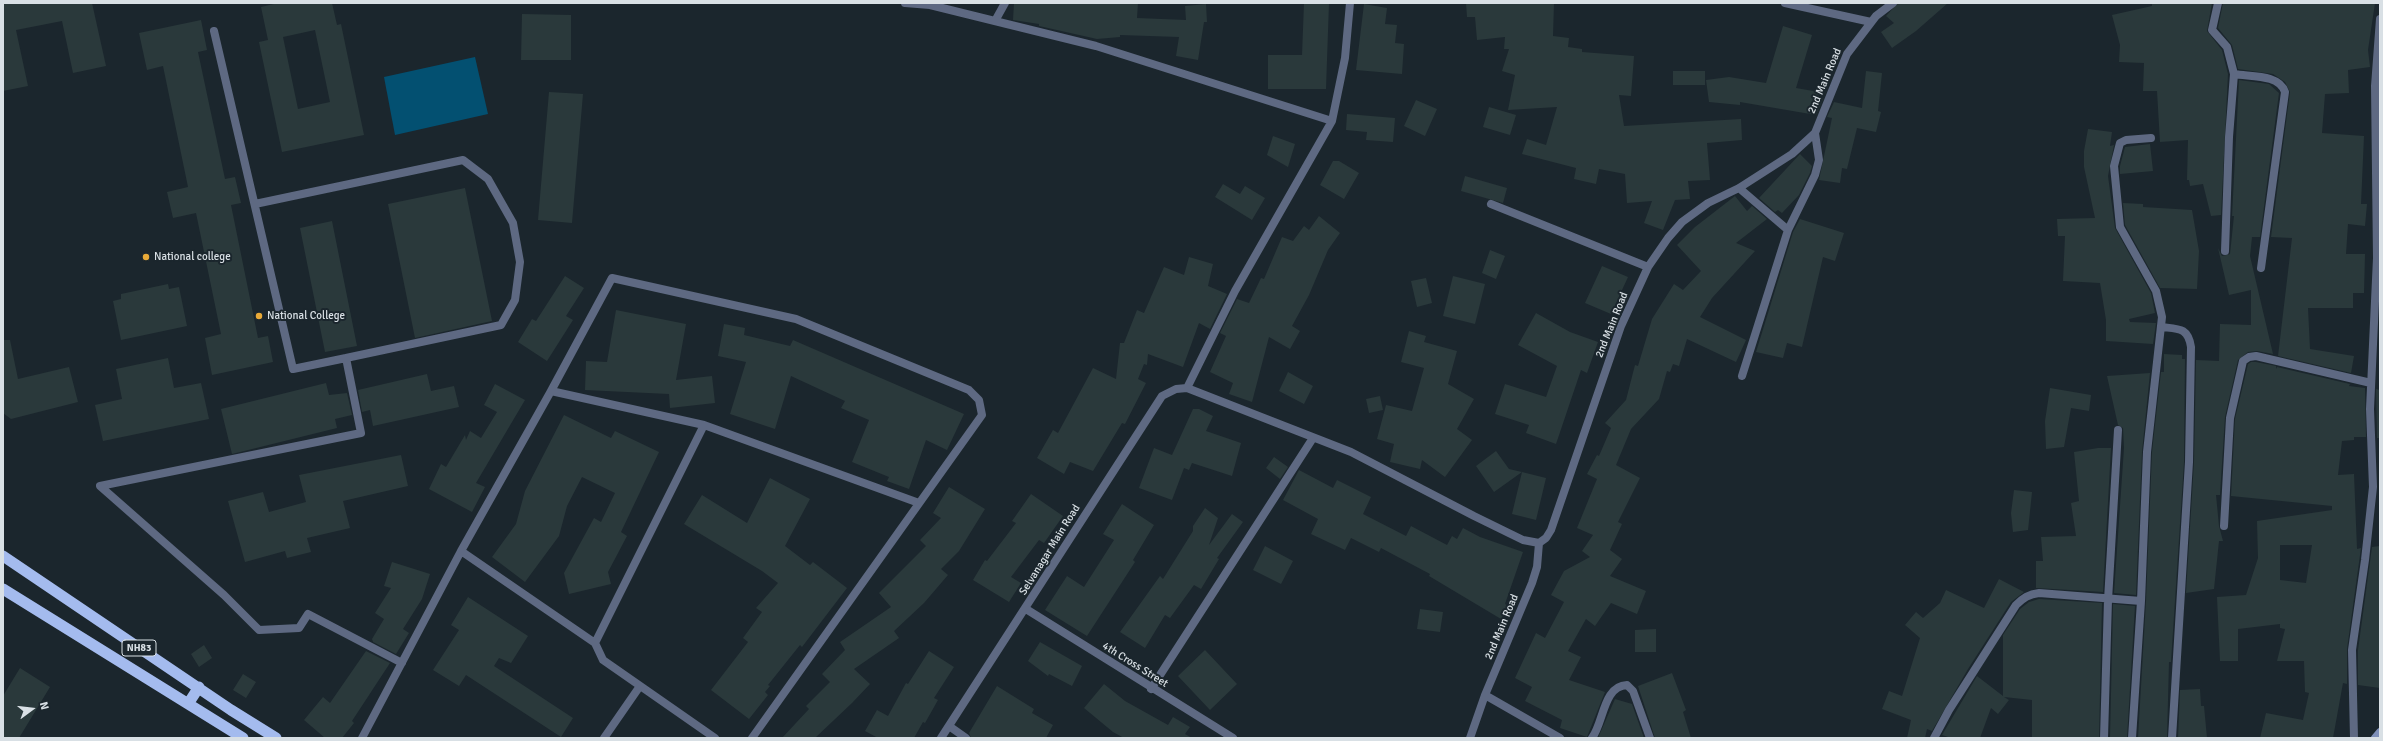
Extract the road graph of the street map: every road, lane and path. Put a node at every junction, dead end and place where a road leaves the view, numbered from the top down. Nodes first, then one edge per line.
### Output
1 (904, 3) edge
2 (1005, 3) edge
3 (1350, 3) edge
4 (1785, 3) edge
5 (1893, 3) edge
6 (2218, 3) edge
7 (1798, 4) edge
8 (2380, 19) edge
9 (995, 21) junction
10 (1871, 22) junction
11 (214, 31) dead end
12 (2234, 74) junction
13 (1332, 121) junction
14 (1815, 133) junction
15 (2151, 138) dead end
16 (1740, 188) junction
17 (255, 204) junction
18 (1491, 204) dead end
19 (1788, 230) junction
20 (2225, 252) dead end
21 (1648, 268) junction
22 (2261, 268) dead end
23 (2377, 313) edge
24 (2161, 327) junction
25 (346, 358) junction
26 (1742, 376) dead end
27 (2371, 383) junction
28 (1187, 388) junction
29 (551, 391) junction
30 (704, 425) junction
31 (2118, 430) dead end
32 (1313, 438) junction
33 (2380, 479) edge
34 (2373, 487) junction
35 (919, 502) junction
36 (2224, 526) dead end
37 (1539, 543) junction
38 (461, 551) junction
39 (3, 556) edge
40 (3, 589) edge
41 (2108, 600) junction
42 (2141, 601) junction
43 (1026, 609) junction
44 (595, 643) junction
45 (402, 663) junction
46 (640, 686) junction
47 (199, 687) junction
48 (1151, 688) junction
49 (1485, 695) junction
50 (188, 704) junction
51 (225, 706) junction
52 (215, 721) junction
53 (948, 726) junction
54 (2380, 732) edge
55 (243, 738) edge
56 (276, 738) edge
57 (362, 738) edge
58 (604, 738) edge
59 (715, 738) edge
60 (752, 738) edge
61 (941, 738) edge
62 (966, 738) edge
63 (1233, 738) edge
64 (1470, 738) edge
65 (1560, 738) edge
66 (1592, 738) edge
67 (1650, 738) edge
68 (1934, 738) edge
69 (2104, 738) edge
70 (2132, 738) edge
71 (2172, 738) edge
72 (2354, 738) edge
73 (2375, 738) edge

1 - 9 street
2 - 9 street
3 - 13 street
4 - 7 street
5 - 10 street, 2nd Main Road
6 - 12 street
7 - 10 street
8 - 23 street
9 - 13 street
10 - 14 street, 2nd Main Road
11 - 17 street
12 - 20 street
12 - 22 street
13 - 28 street
14 - 16 street, 2nd Main Road
14 - 19 street
15 - 24 street
16 - 19 street
16 - 21 street, 2nd Main Road
17 - 25 street
17 - 25 street
18 - 21 street
19 - 26 street
21 - 37 street, 2nd Main Road
23 - 27 street
24 - 42 street
24 - 71 street
25 - 45 street
27 - 34 street
27 - 36 street
28 - 32 street
28 - 43 street, Selvanagar Main Road
29 - 30 street
29 - 35 street
29 - 38 street
30 - 35 street
30 - 44 street
31 - 41 street
32 - 37 street
32 - 48 street
33 - 34 street
34 - 72 street
35 - 60 street
37 - 49 street, 2nd Main Road
38 - 44 street
38 - 45 street
39 - 47 highway, NH83
40 - 50 highway, NH83
41 - 42 street
41 - 68 street
41 - 69 street
42 - 70 street
43 - 48 street, 4th Cross Street
43 - 53 street, Selvanagar Main Road
44 - 46 street
45 - 57 street
46 - 58 street
46 - 59 street
47 - 50 highway
47 - 51 highway, NH83
48 - 63 street, 4th Cross Street
49 - 64 street, 2nd Main Road
49 - 65 street
50 - 52 highway, NH83
51 - 52 highway
51 - 56 highway, NH83
52 - 55 highway, NH83
53 - 61 street, Selvanagar Main Road
53 - 62 street
54 - 73 main road
66 - 67 street

